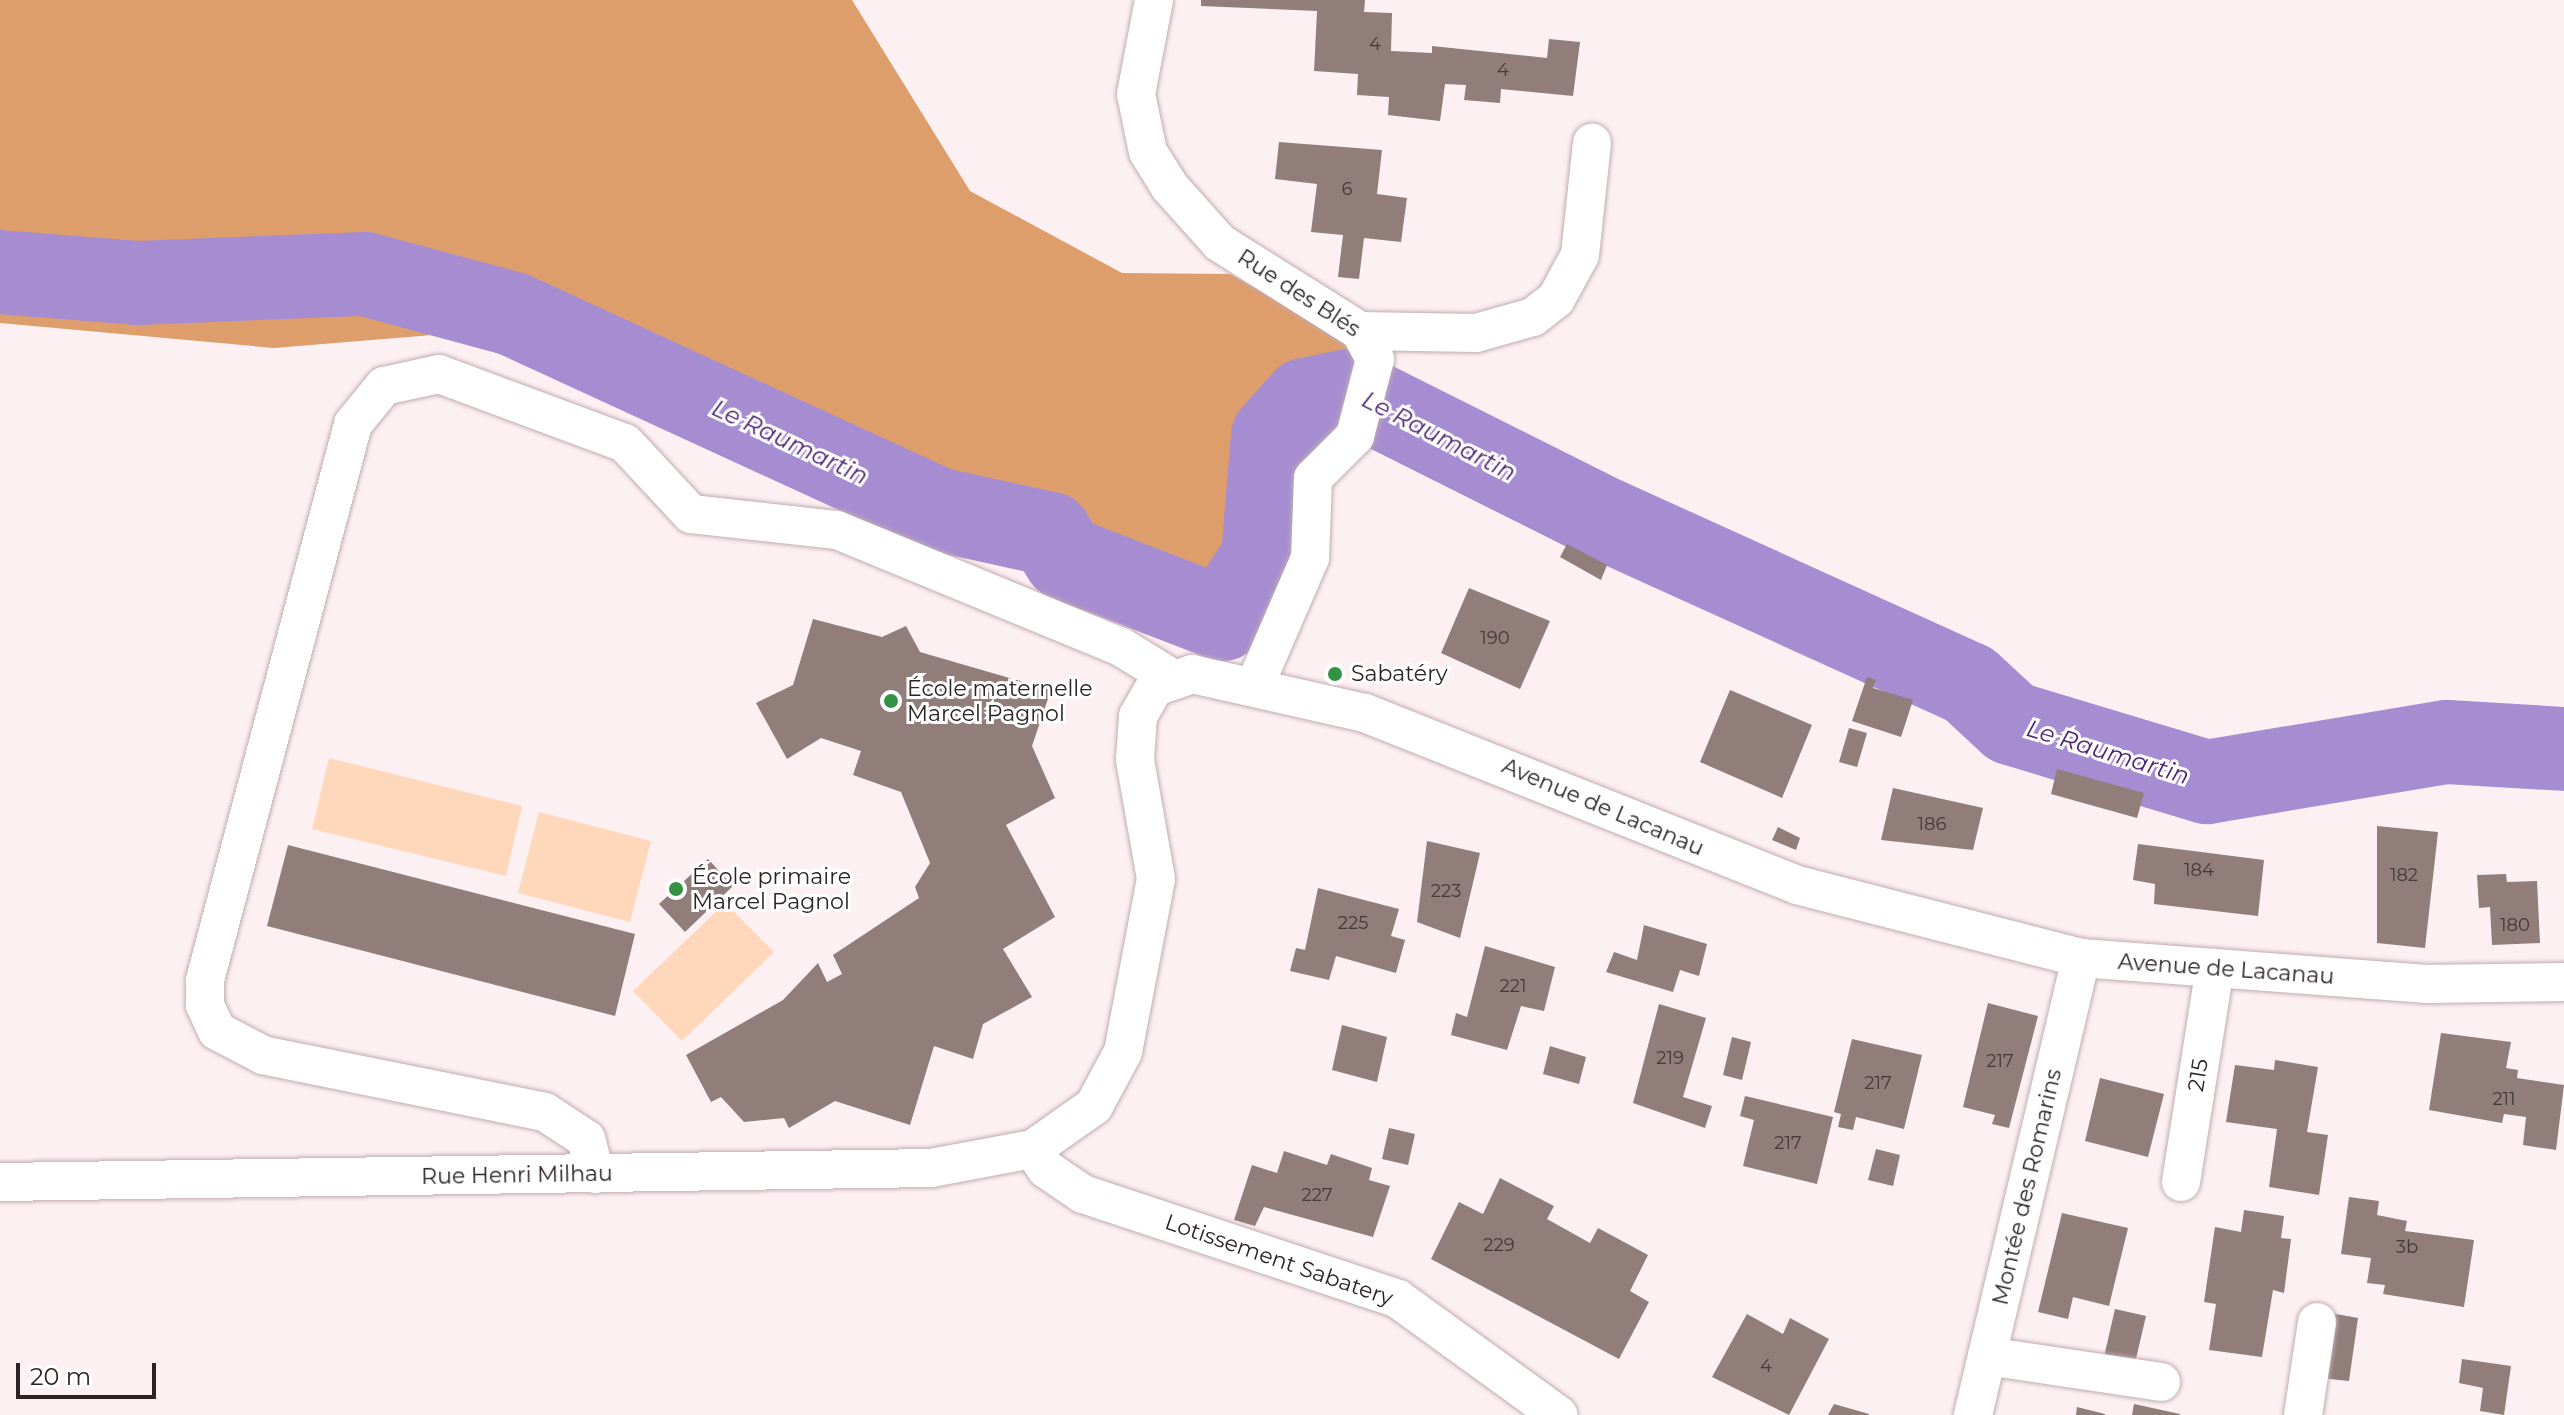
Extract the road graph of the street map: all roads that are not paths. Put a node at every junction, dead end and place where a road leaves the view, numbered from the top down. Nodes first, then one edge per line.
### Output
1 (1154, 0) edge
2 (1592, 143) dead end
3 (1360, 331) junction
4 (1170, 677) junction
5 (1256, 683) junction
6 (2081, 958) junction
7 (2215, 968) junction
8 (2564, 982) edge
9 (1033, 1149) junction
10 (595, 1174) junction
11 (0, 1182) edge
12 (2181, 1182) dead end
13 (2317, 1322) dead end
14 (1987, 1356) junction
15 (2161, 1382) dead end
16 (1558, 1415) edge
17 (1973, 1415) edge
18 (2303, 1415) edge

1 - 3 street, Rue des Blés
2 - 3 street
3 - 5 street, Rue des Blés
4 - 5 street, Avenue de Lacanau
4 - 9 street
4 - 10 street
5 - 6 street, Avenue de Lacanau
6 - 7 street, Avenue de Lacanau
6 - 14 street, Montée des Romarins
7 - 8 street, Avenue de Lacanau
7 - 12 street, 215
9 - 10 street, Rue Henri Milhau
9 - 16 street, Lotissement Sabatery
10 - 11 street, Rue Henri Milhau
13 - 18 street
14 - 15 street
14 - 17 street, Montée des Romarins

